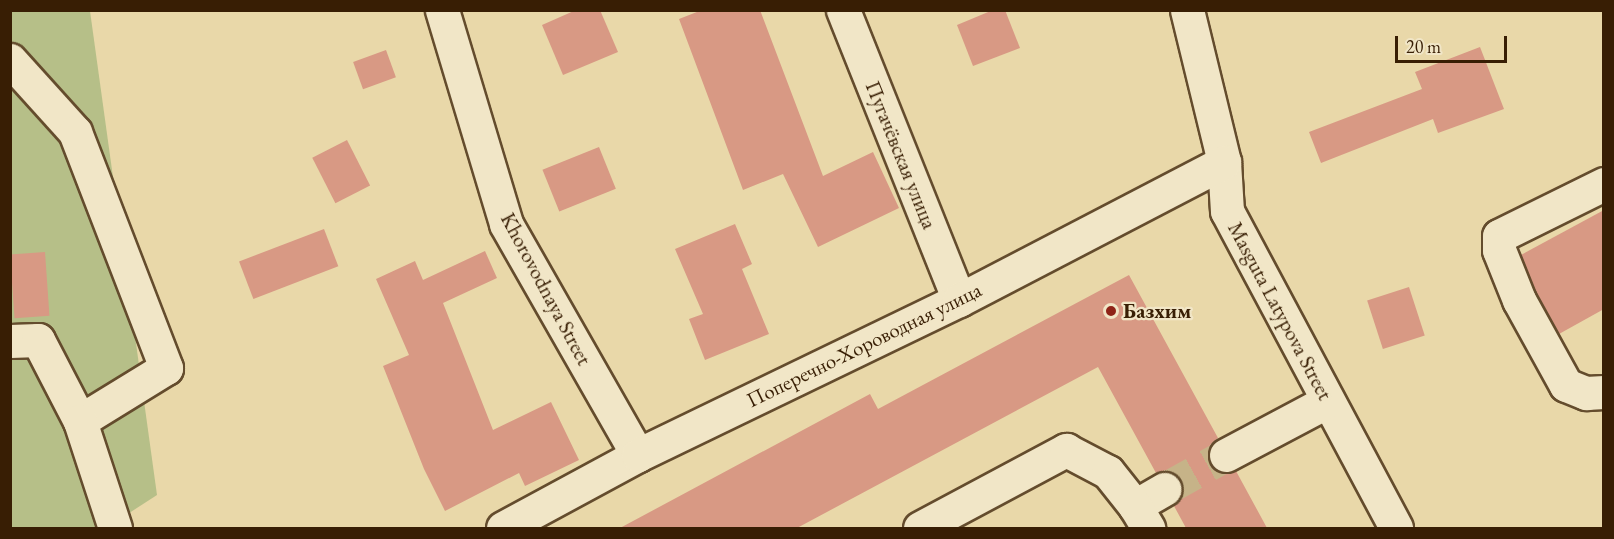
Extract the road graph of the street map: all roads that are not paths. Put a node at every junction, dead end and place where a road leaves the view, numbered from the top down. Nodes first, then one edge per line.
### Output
1 (442, 10) edge
2 (843, 10) edge
3 (1187, 10) edge
4 (10, 60) edge
5 (1224, 162) junction
6 (1604, 184) edge
7 (959, 300) junction
8 (10, 341) edge
9 (1604, 392) edge
10 (1328, 400) junction
11 (80, 421) junction
12 (1226, 454) tunnel mouth
13 (638, 455) junction
14 (1165, 489) tunnel mouth
15 (1142, 517) edge
16 (548, 518) edge
17 (116, 528) edge
18 (503, 528) edge
19 (920, 528) edge
20 (1396, 528) edge

1 - 13 street, Khorovodnaya Street
2 - 7 street, Пугачёвская улица
3 - 5 street, Masguta Latypova Street
4 - 11 street
5 - 7 street, Поперечно-Хороводная улица
5 - 10 street, Masguta Latypova Street
6 - 9 street
7 - 13 street, Поперечно-Хороводная улица
8 - 11 street
10 - 12 street
10 - 20 street, Masguta Latypova Street
11 - 17 street
13 - 16 street, Поперечно-Хороводная улица
14 - 15 street
15 - 19 street
16 - 18 street, Поперечно-Хороводная улица

